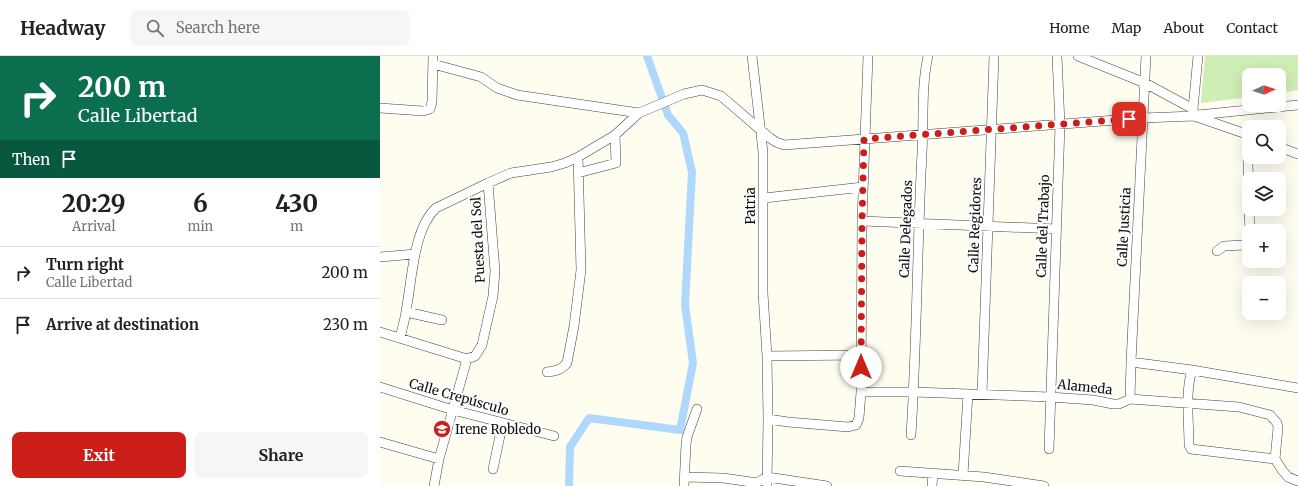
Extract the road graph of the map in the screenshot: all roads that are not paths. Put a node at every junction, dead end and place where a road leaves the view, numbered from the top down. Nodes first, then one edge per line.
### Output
1 (752, 56) edge
2 (868, 56) edge
3 (928, 56) edge
4 (994, 56) edge
5 (1057, 56) edge
6 (1078, 56) edge
7 (1146, 56) edge
8 (1198, 56) edge
9 (433, 60) edge
10 (1145, 83) junction
11 (1298, 105) edge
12 (380, 108) edge
13 (1194, 112) junction
14 (639, 113) junction
15 (1143, 118) junction
16 (1060, 125) junction
17 (992, 129) junction
18 (760, 130) junction
19 (1242, 132) edge
20 (923, 134) junction
21 (615, 135) junction
22 (864, 139) junction
23 (1286, 150) edge
24 (1298, 154) edge
25 (578, 157) junction
26 (578, 173) junction
27 (488, 183) junction
28 (863, 187) junction
29 (764, 198) junction
30 (862, 221) junction
31 (918, 224) junction
32 (988, 227) junction
33 (1056, 229) junction
34 (1242, 245) edge
35 (1216, 251) dead end
36 (415, 254) junction
37 (380, 257) edge
38 (406, 312) junction
39 (442, 320) dead end
40 (380, 332) edge
41 (400, 338) junction
42 (861, 355) junction
43 (767, 356) junction
44 (467, 359) junction
45 (1131, 362) junction
46 (1192, 370) junction
47 (547, 372) dead end
48 (380, 387) edge
49 (1298, 388) edge
50 (861, 392) junction
51 (914, 392) junction
52 (968, 394) junction
53 (982, 394) junction
54 (1050, 397) junction
55 (1130, 400) junction
56 (1189, 404) junction
57 (697, 409) dead end
58 (453, 410) junction
59 (768, 419) junction
60 (500, 422) junction
61 (911, 435) dead end
62 (554, 436) dead end
63 (380, 442) edge
64 (1049, 450) dead end
65 (439, 459) junction
66 (1275, 459) junction
67 (493, 469) dead end
68 (900, 471) dead end
69 (932, 473) junction
70 (963, 475) junction
71 (1298, 481) edge
72 (685, 482) edge
73 (766, 482) edge
74 (983, 482) edge
75 (434, 486) edge
76 (827, 486) edge
77 (932, 486) edge
78 (1044, 486) edge

1 - 18 street, Patria
2 - 22 street
3 - 20 street, Calle Delegados
4 - 17 street, Calle Regidores
5 - 16 street, Calle del Trabajo
6 - 10 street
7 - 10 street, Calle Justicia
8 - 13 street
9 - 12 street
9 - 14 street
10 - 13 street
10 - 15 street, Calle Justicia
11 - 13 street
13 - 15 street
13 - 19 street
14 - 18 street
14 - 21 street
15 - 16 street
15 - 45 street, Calle Justicia
16 - 17 street
16 - 33 street, Calle del Trabajo
17 - 20 street
17 - 32 street, Calle Regidores
18 - 22 street
18 - 29 street, Patria
20 - 22 street
20 - 31 street, Calle Delegados
21 - 25 street
21 - 26 street
22 - 28 street
23 - 24 street
25 - 26 street
25 - 27 street
26 - 47 street
27 - 36 street
27 - 44 street, Puesta del Sol
28 - 29 street
28 - 30 street
29 - 43 street, Patria
30 - 31 street
30 - 42 street
31 - 32 street
31 - 51 street, Calle Delegados
32 - 33 street
32 - 53 street, Calle Regidores
33 - 54 street, Calle del Trabajo
34 - 35 street
36 - 37 street
36 - 38 street
38 - 39 street
38 - 41 street
40 - 41 street
41 - 44 street
42 - 43 street
42 - 50 street
43 - 59 street, Patria
44 - 58 street
45 - 46 street
45 - 55 street, Calle Justicia
46 - 49 street
46 - 56 street
48 - 58 street, Calle Crepúsculo
50 - 51 street, Alameda
50 - 59 street
51 - 52 street, Alameda
51 - 61 street, Calle Delegados
52 - 53 street, Alameda
52 - 70 street
53 - 54 street, Alameda
54 - 55 street, Alameda
54 - 64 street, Calle del Trabajo
55 - 56 street, Alameda
56 - 66 street, Alameda
56 - 66 street
57 - 72 street
58 - 60 street, Calle Crepúsculo
58 - 65 street
59 - 73 street, Patria
60 - 62 street, Calle Crepúsculo
60 - 67 street
63 - 65 street
65 - 75 street
66 - 71 street
68 - 69 street
69 - 70 street
69 - 77 street
70 - 74 street
72 - 73 street
73 - 76 street
74 - 78 street

